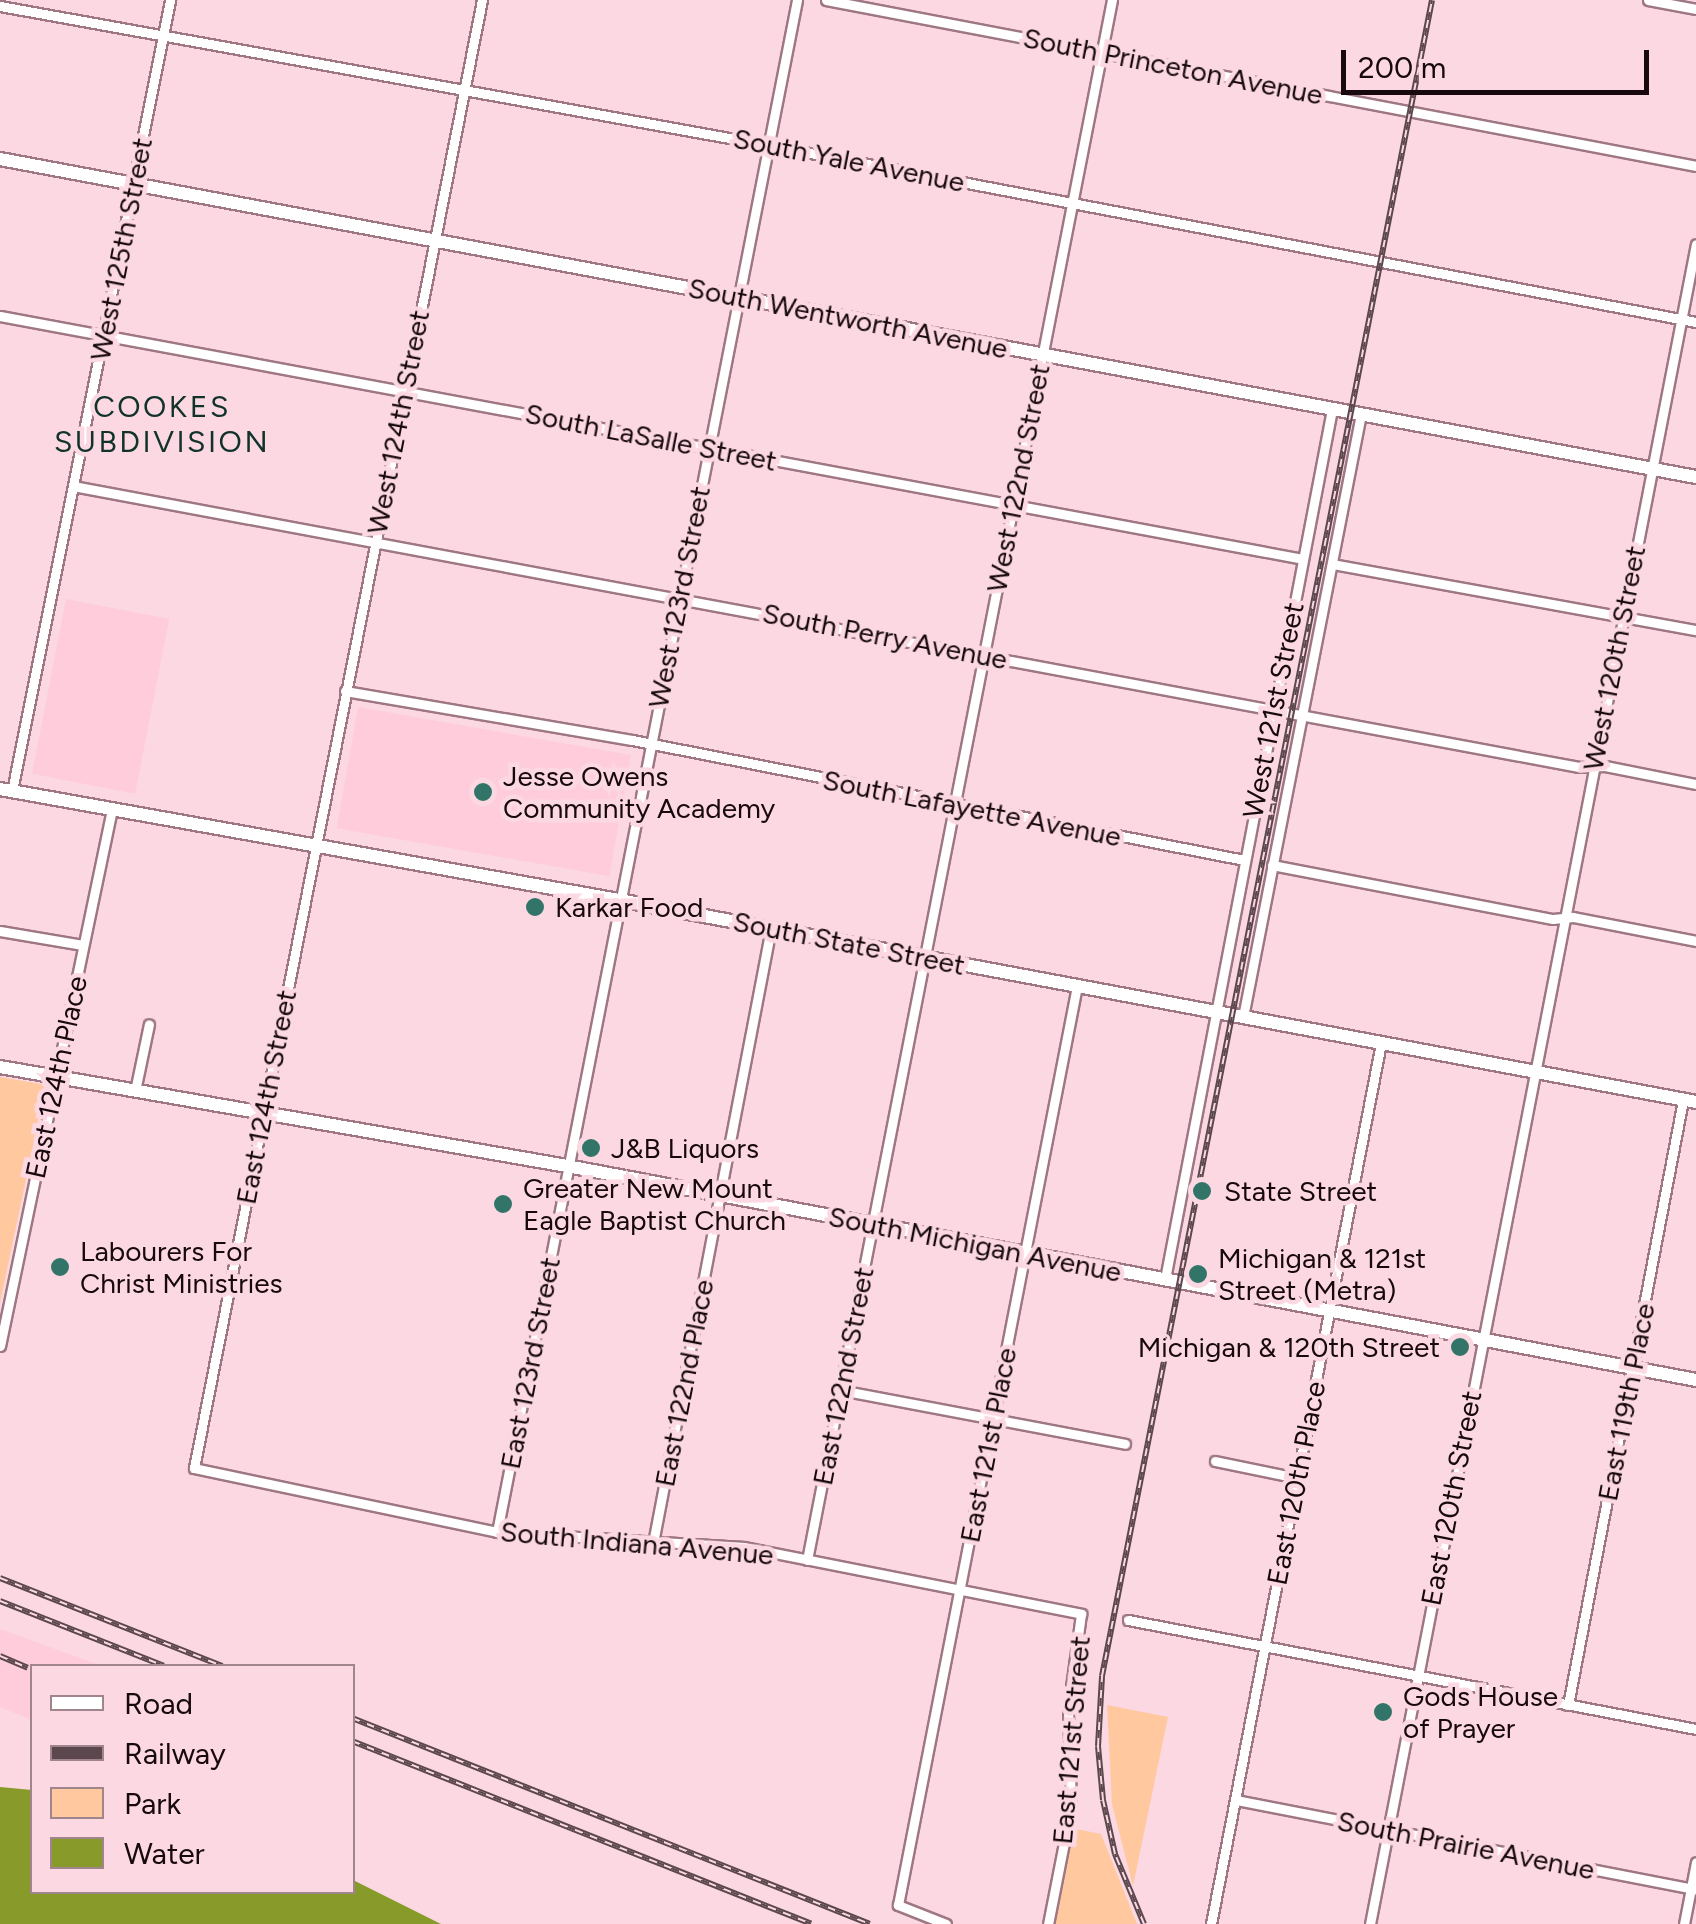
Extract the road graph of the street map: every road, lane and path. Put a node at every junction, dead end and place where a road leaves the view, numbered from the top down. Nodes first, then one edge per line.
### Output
1 (170, 0) edge
2 (482, 0) edge
3 (796, 0) edge
4 (826, 0) edge
5 (1112, 0) edge
6 (1648, 0) edge
7 (0, 6) edge
8 (1696, 9) edge
9 (163, 36) junction
10 (1102, 53) junction
11 (464, 89) junction
12 (768, 145) junction
13 (0, 159) edge
14 (1696, 166) edge
15 (134, 184) junction
16 (1072, 203) junction
17 (434, 240) junction
18 (1696, 244) edge
19 (738, 297) junction
20 (0, 316) edge
21 (1681, 319) junction
22 (1696, 322) edge
23 (103, 335) junction
24 (1042, 354) junction
25 (404, 391) junction
26 (1332, 409) junction
27 (1361, 414) junction
28 (708, 448) junction
29 (1652, 469) junction
30 (1696, 478) edge
31 (73, 486) junction
32 (1013, 504) junction
33 (375, 541) junction
34 (1303, 559) junction
35 (1332, 564) junction
36 (679, 596) junction
37 (1622, 617) junction
38 (1696, 630) edge
39 (983, 654) junction
40 (345, 691) junction
41 (1274, 710) junction
42 (1302, 715) junction
43 (649, 746) junction
44 (1593, 767) junction
45 (1696, 784) edge
46 (6, 790) edge
47 (953, 804) junction
48 (112, 809) junction
49 (315, 844) junction
50 (1244, 860) junction
51 (1272, 865) junction
52 (619, 900) junction
53 (1563, 918) junction
54 (771, 928) junction
55 (0, 931) edge
56 (1696, 941) edge
57 (83, 946) junction
58 (923, 957) junction
59 (1077, 986) junction
60 (1215, 1012) junction
61 (1242, 1017) junction
62 (149, 1024) dead end
63 (1381, 1043) junction
64 (0, 1067) edge
65 (1532, 1071) junction
66 (56, 1077) junction
67 (136, 1090) junction
68 (1690, 1101) edge
69 (263, 1113) junction
70 (567, 1166) junction
71 (720, 1196) junction
72 (872, 1225) junction
73 (1025, 1254) junction
74 (1165, 1279) junction
75 (1329, 1310) junction
76 (1482, 1339) junction
77 (0, 1346) edge
78 (1634, 1368) junction
79 (1696, 1380) edge
80 (840, 1390) junction
81 (993, 1419) junction
82 (1124, 1444) dead end
83 (1215, 1462) dead end
84 (194, 1468) joint
85 (1297, 1478) junction
86 (497, 1532) junction
87 (653, 1542) junction
88 (807, 1560) junction
89 (960, 1590) junction
90 (1082, 1614) joint
91 (1128, 1620) dead end
92 (1265, 1647) junction
93 (1418, 1677) junction
94 (1568, 1705) junction
95 (1696, 1729) edge
96 (1236, 1800) junction
97 (1388, 1830) junction
98 (1696, 1862) edge
99 (1693, 1889) edge
100 (946, 1924) edge
101 (1048, 1924) edge
102 (1212, 1924) edge
103 (1370, 1924) edge
104 (1684, 1924) edge

1 - 9 street, West 125th Street
2 - 11 street, West 124th Street
3 - 12 street, West 123rd Street
4 - 10 street, South Princeton Avenue
5 - 10 street, West 122nd Street
6 - 8 street
7 - 9 street, South Yale Avenue
9 - 11 street, South Yale Avenue
9 - 15 street, West 125th Street
10 - 14 street, South Princeton Avenue
10 - 16 street, West 122nd Street
11 - 12 street, South Yale Avenue
11 - 17 street, West 124th Street
12 - 16 street, South Yale Avenue
12 - 19 street, West 123rd Street
13 - 15 street, South Wentworth Avenue
15 - 17 street, South Wentworth Avenue
15 - 23 street, West 125th Street
16 - 21 street, South Yale Avenue
16 - 24 street, West 122nd Street
17 - 19 street, South Wentworth Avenue
17 - 25 street, West 124th Street
18 - 21 street, West 120th Street
19 - 24 street, South Wentworth Avenue
19 - 28 street, West 123rd Street
20 - 23 street, South LaSalle Street
21 - 22 street, South Yale Avenue
21 - 29 street, West 120th Street
23 - 25 street, South LaSalle Street
23 - 31 street, West 125th Street
24 - 26 street, South Wentworth Avenue
24 - 32 street, West 122nd Street
25 - 28 street, South LaSalle Street
25 - 33 street, West 124th Street
26 - 27 street, South Wentworth Avenue
26 - 34 street, West 121st Street
27 - 29 street, South Wentworth Avenue
27 - 35 street, West 121st Street
28 - 32 street, South LaSalle Street
28 - 36 street, West 123rd Street
29 - 30 street, South Wentworth Avenue
29 - 37 street, West 120th Street
31 - 33 street, South Perry Avenue
31 - 46 street, West 125th Street
32 - 34 street, South LaSalle Street
32 - 39 street, West 122nd Street
33 - 36 street, South Perry Avenue
33 - 40 street, West 124th Street
34 - 41 street, West 121st Street
35 - 37 street
35 - 42 street, West 121st Street
36 - 39 street, South Perry Avenue
36 - 43 street, West 123rd Street
37 - 38 street
37 - 44 street, West 120th Street
39 - 41 street, South Perry Avenue
39 - 47 street, West 122nd Street
40 - 43 street, South Lafayette Avenue
40 - 49 street, West 124th Street
41 - 42 street, South Perry Avenue
41 - 50 street, West 121st Street
42 - 44 street, South Perry Avenue
42 - 51 street, West 121st Street
43 - 47 street, South Lafayette Avenue
43 - 52 street, West 123rd Street
44 - 45 street, South Perry Avenue
44 - 53 street, West 120th Street
46 - 48 street, South State Street
47 - 50 street, South Lafayette Avenue
47 - 58 street, West 122nd Street
48 - 49 street, South State Street
48 - 57 street, East 124th Place
49 - 52 street, South State Street
49 - 69 street, East 124th Street
50 - 60 street, West 121st Street
51 - 53 street
51 - 61 street, West 121st Street
52 - 54 street, South State Street
52 - 70 street, East 123rd Street
53 - 56 street
53 - 65 street, West 120th Street
54 - 58 street, South State Street
54 - 71 street, East 122nd Place
55 - 57 street
57 - 66 street, East 124th Place
58 - 59 street, South State Street
58 - 72 street, East 122nd Street
59 - 60 street, South State Street
59 - 73 street, East 121st Place
60 - 61 street, South State Street
60 - 74 street
61 - 63 street, South State Street
62 - 67 street
63 - 65 street, South State Street
63 - 75 street, East 120th Place
64 - 66 street, South Michigan Avenue
65 - 68 street, South State Street
65 - 76 street, East 120th Street
66 - 67 street, South Michigan Avenue
66 - 77 street, East 124th Place
67 - 69 street, South Michigan Avenue
68 - 78 street, East 119th Place
69 - 70 street, South Michigan Avenue
69 - 84 street, East 124th Street
70 - 71 street, South Michigan Avenue
70 - 86 street, East 123rd Street
71 - 72 street, South Michigan Avenue
71 - 87 street, East 122nd Place
72 - 73 street, South Michigan Avenue
72 - 80 street, East 122nd Street
73 - 74 street, South Michigan Avenue
73 - 81 street, East 121st Place
74 - 75 street, South Michigan Avenue
75 - 76 street, South Michigan Avenue
75 - 85 street, East 120th Place
76 - 78 street, South Michigan Avenue
76 - 93 street, East 120th Street
78 - 79 street, South Michigan Avenue
78 - 94 street, East 119th Place
80 - 81 street
80 - 88 street, East 122nd Street
81 - 82 street
81 - 89 street, East 121st Place
83 - 85 street
84 - 86 street, South Indiana Avenue
85 - 92 street, East 120th Place
86 - 87 street, South Indiana Avenue
87 - 88 street, South Indiana Avenue
88 - 89 street, South Indiana Avenue
89 - 90 street, South Indiana Avenue
89 - 100 street, East 121st Place
90 - 101 street, East 121st Street
91 - 92 street
92 - 93 street
92 - 96 street, East 120th Place
93 - 94 street
93 - 97 street, East 120th Street
94 - 95 street
96 - 97 street, South Prairie Avenue
96 - 102 street, East 120th Place
97 - 99 street, South Prairie Avenue
97 - 103 street, East 120th Street
98 - 99 street
99 - 104 street

